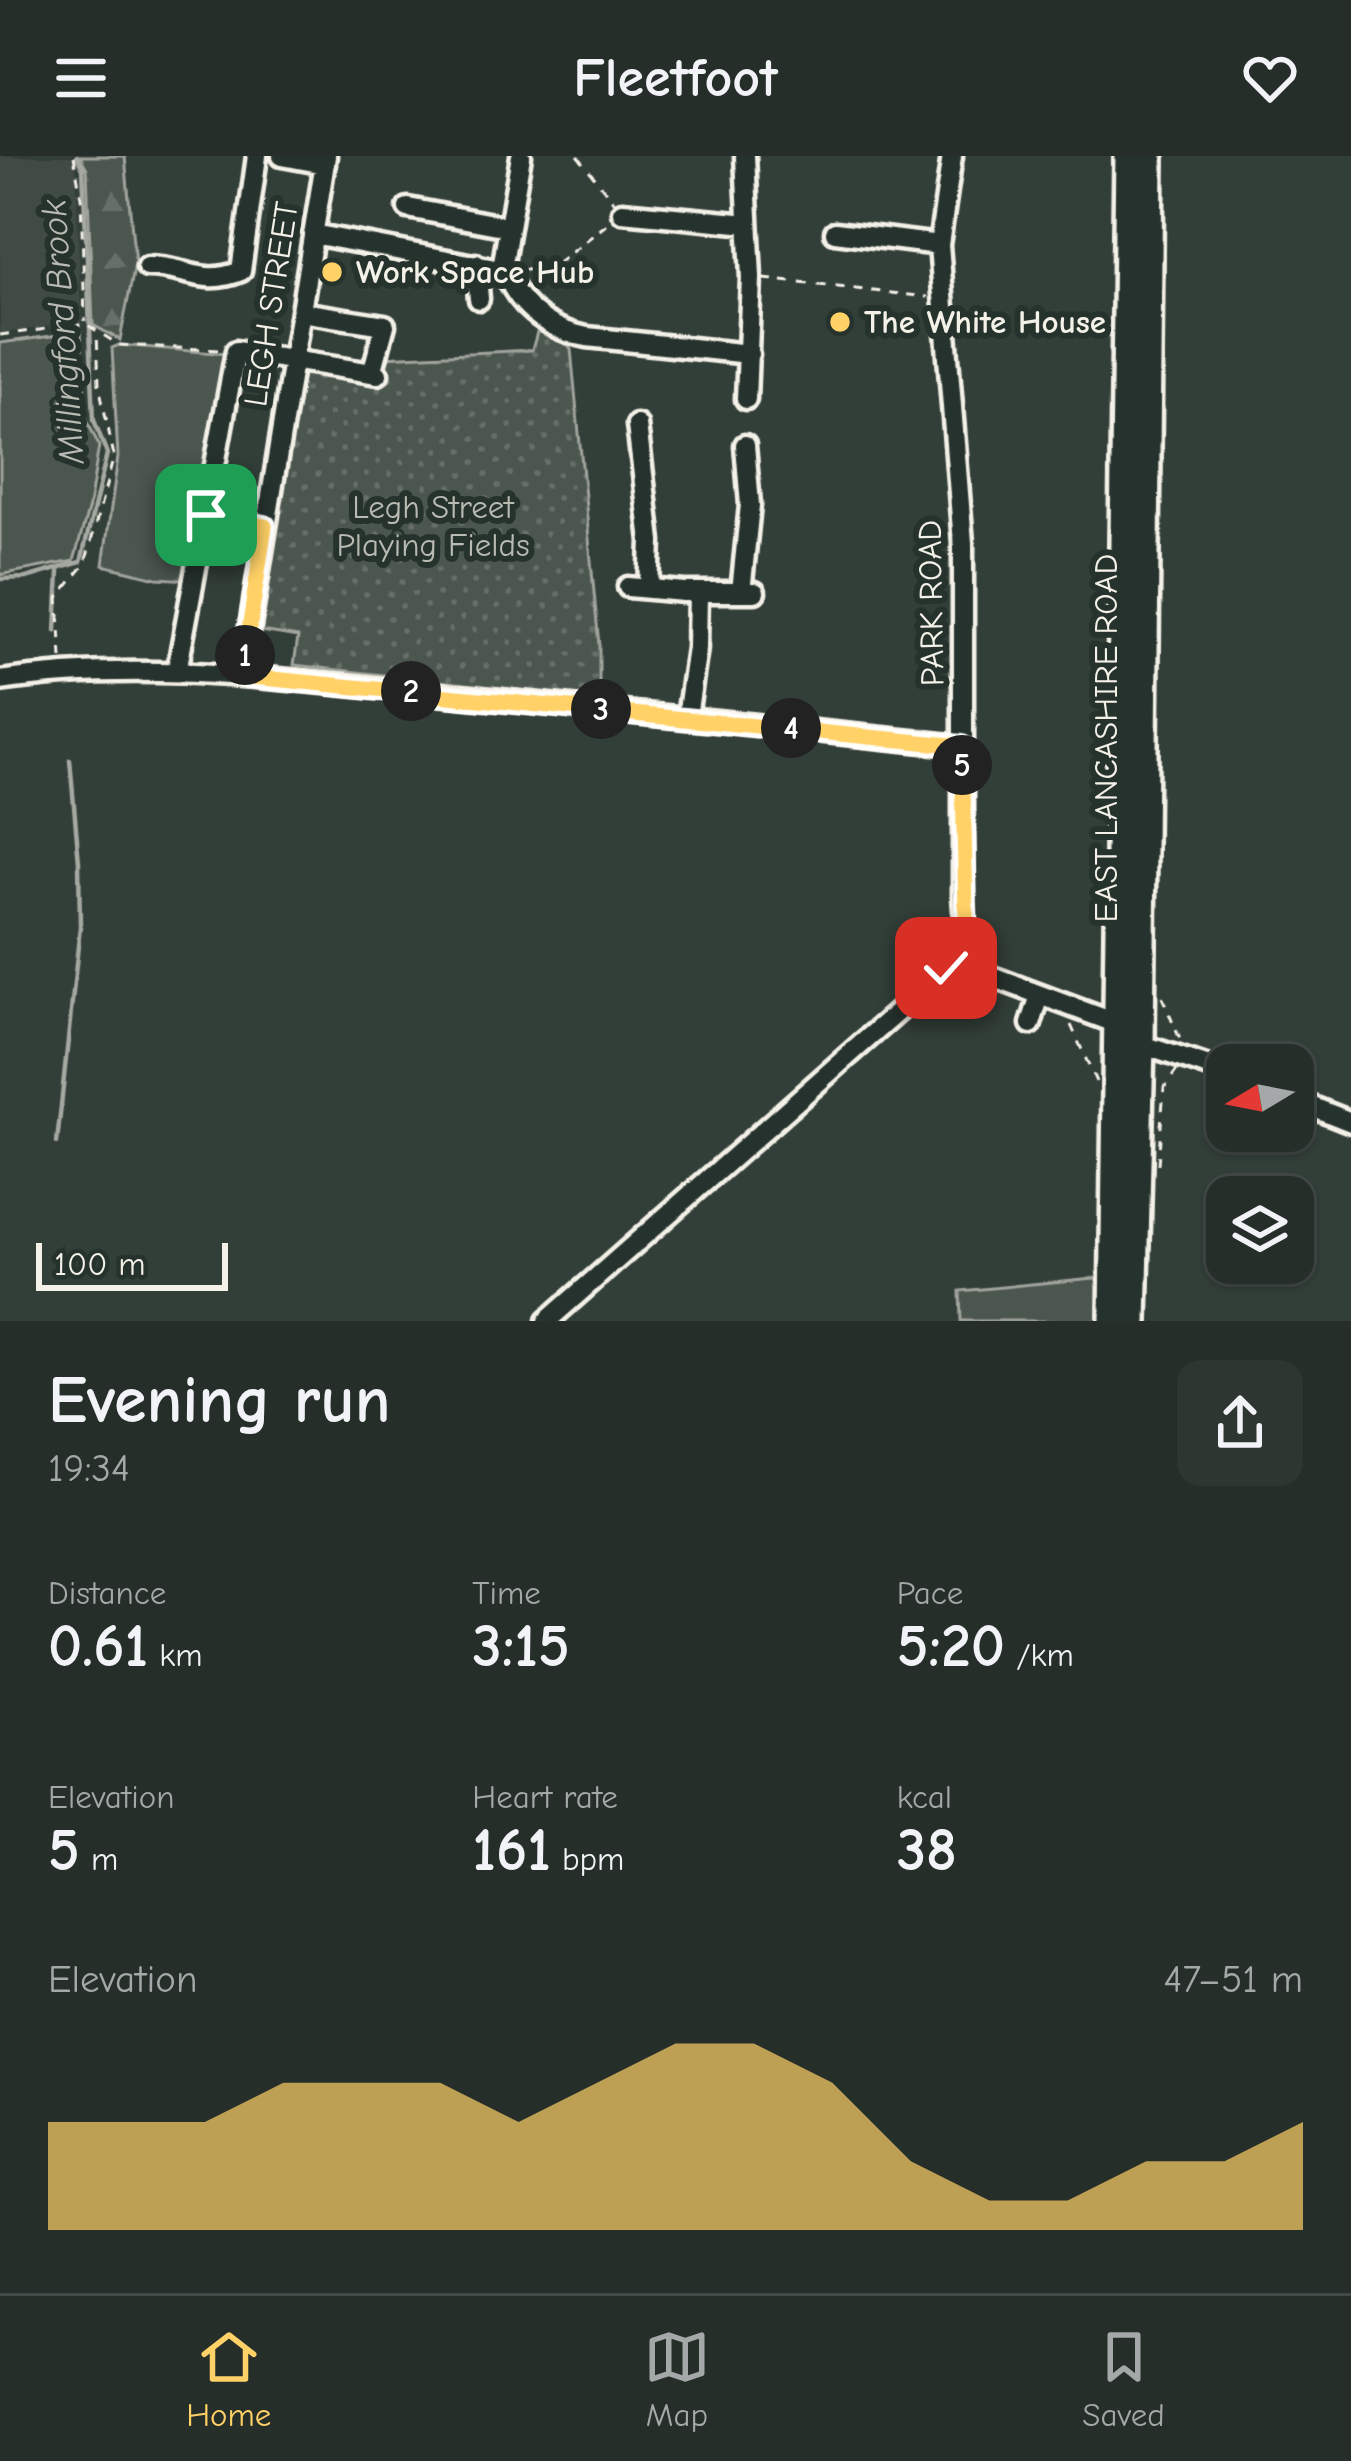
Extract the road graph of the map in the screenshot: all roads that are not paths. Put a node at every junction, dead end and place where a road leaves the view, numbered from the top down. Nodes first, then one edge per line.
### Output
1 (257, 156) edge
2 (282, 156) edge
3 (520, 156) edge
4 (746, 156) edge
5 (952, 156) edge
6 (1129, 156) edge
7 (1149, 156) edge
8 (325, 160) edge
9 (408, 208) dead end
10 (622, 212) road end
11 (748, 224) junction
12 (508, 227) junction
13 (835, 232) dead end
14 (313, 234) junction
15 (940, 245) junction
16 (476, 264) junction
17 (147, 267) dead end
18 (505, 271) junction
19 (479, 299) dead end
20 (301, 312) junction
21 (749, 354) junction
22 (292, 360) junction
23 (746, 399) dead end
24 (634, 439) dead end
25 (745, 445) dead end
26 (206, 515) junction
27 (265, 526) junction
28 (698, 593) junction
29 (177, 670) junction
30 (242, 676) junction
31 (0, 681) edge
32 (687, 717) junction
33 (962, 746) junction
34 (967, 951) junction
35 (1040, 995) junction
36 (1031, 1024) dead end
37 (1118, 1024) junction
38 (1140, 1044) junction
39 (1206, 1062) edge
40 (1314, 1108) edge
41 (1351, 1123) edge
42 (547, 1321) edge
43 (1114, 1321) edge
44 (1133, 1321) edge

1 - 17 street
2 - 8 street
3 - 12 street
4 - 11 street
5 - 15 street, PARK ROAD
6 - 37 highway, EAST LANCASHIRE ROAD
7 - 38 highway, EAST LANCASHIRE ROAD
8 - 14 street, LEGH STREET
9 - 12 street
10 - 11 street
11 - 21 street
12 - 18 street
13 - 15 street
14 - 16 street
14 - 20 street, LEGH STREET
15 - 33 street, PARK ROAD
16 - 18 street
16 - 19 street
18 - 21 street
20 - 22 street, LEGH STREET
20 - 22 street
21 - 23 street
22 - 26 street
22 - 27 street, LEGH STREET
24 - 28 street
25 - 28 street
26 - 27 street
26 - 29 street
27 - 30 street, LEGH STREET
28 - 32 street
29 - 30 street
29 - 31 street
30 - 32 street
32 - 33 street
33 - 34 street, PARK ROAD
34 - 35 street
34 - 42 street
35 - 36 street
35 - 37 street
37 - 43 highway, EAST LANCASHIRE ROAD
38 - 39 street
38 - 44 highway, EAST LANCASHIRE ROAD
40 - 41 street

